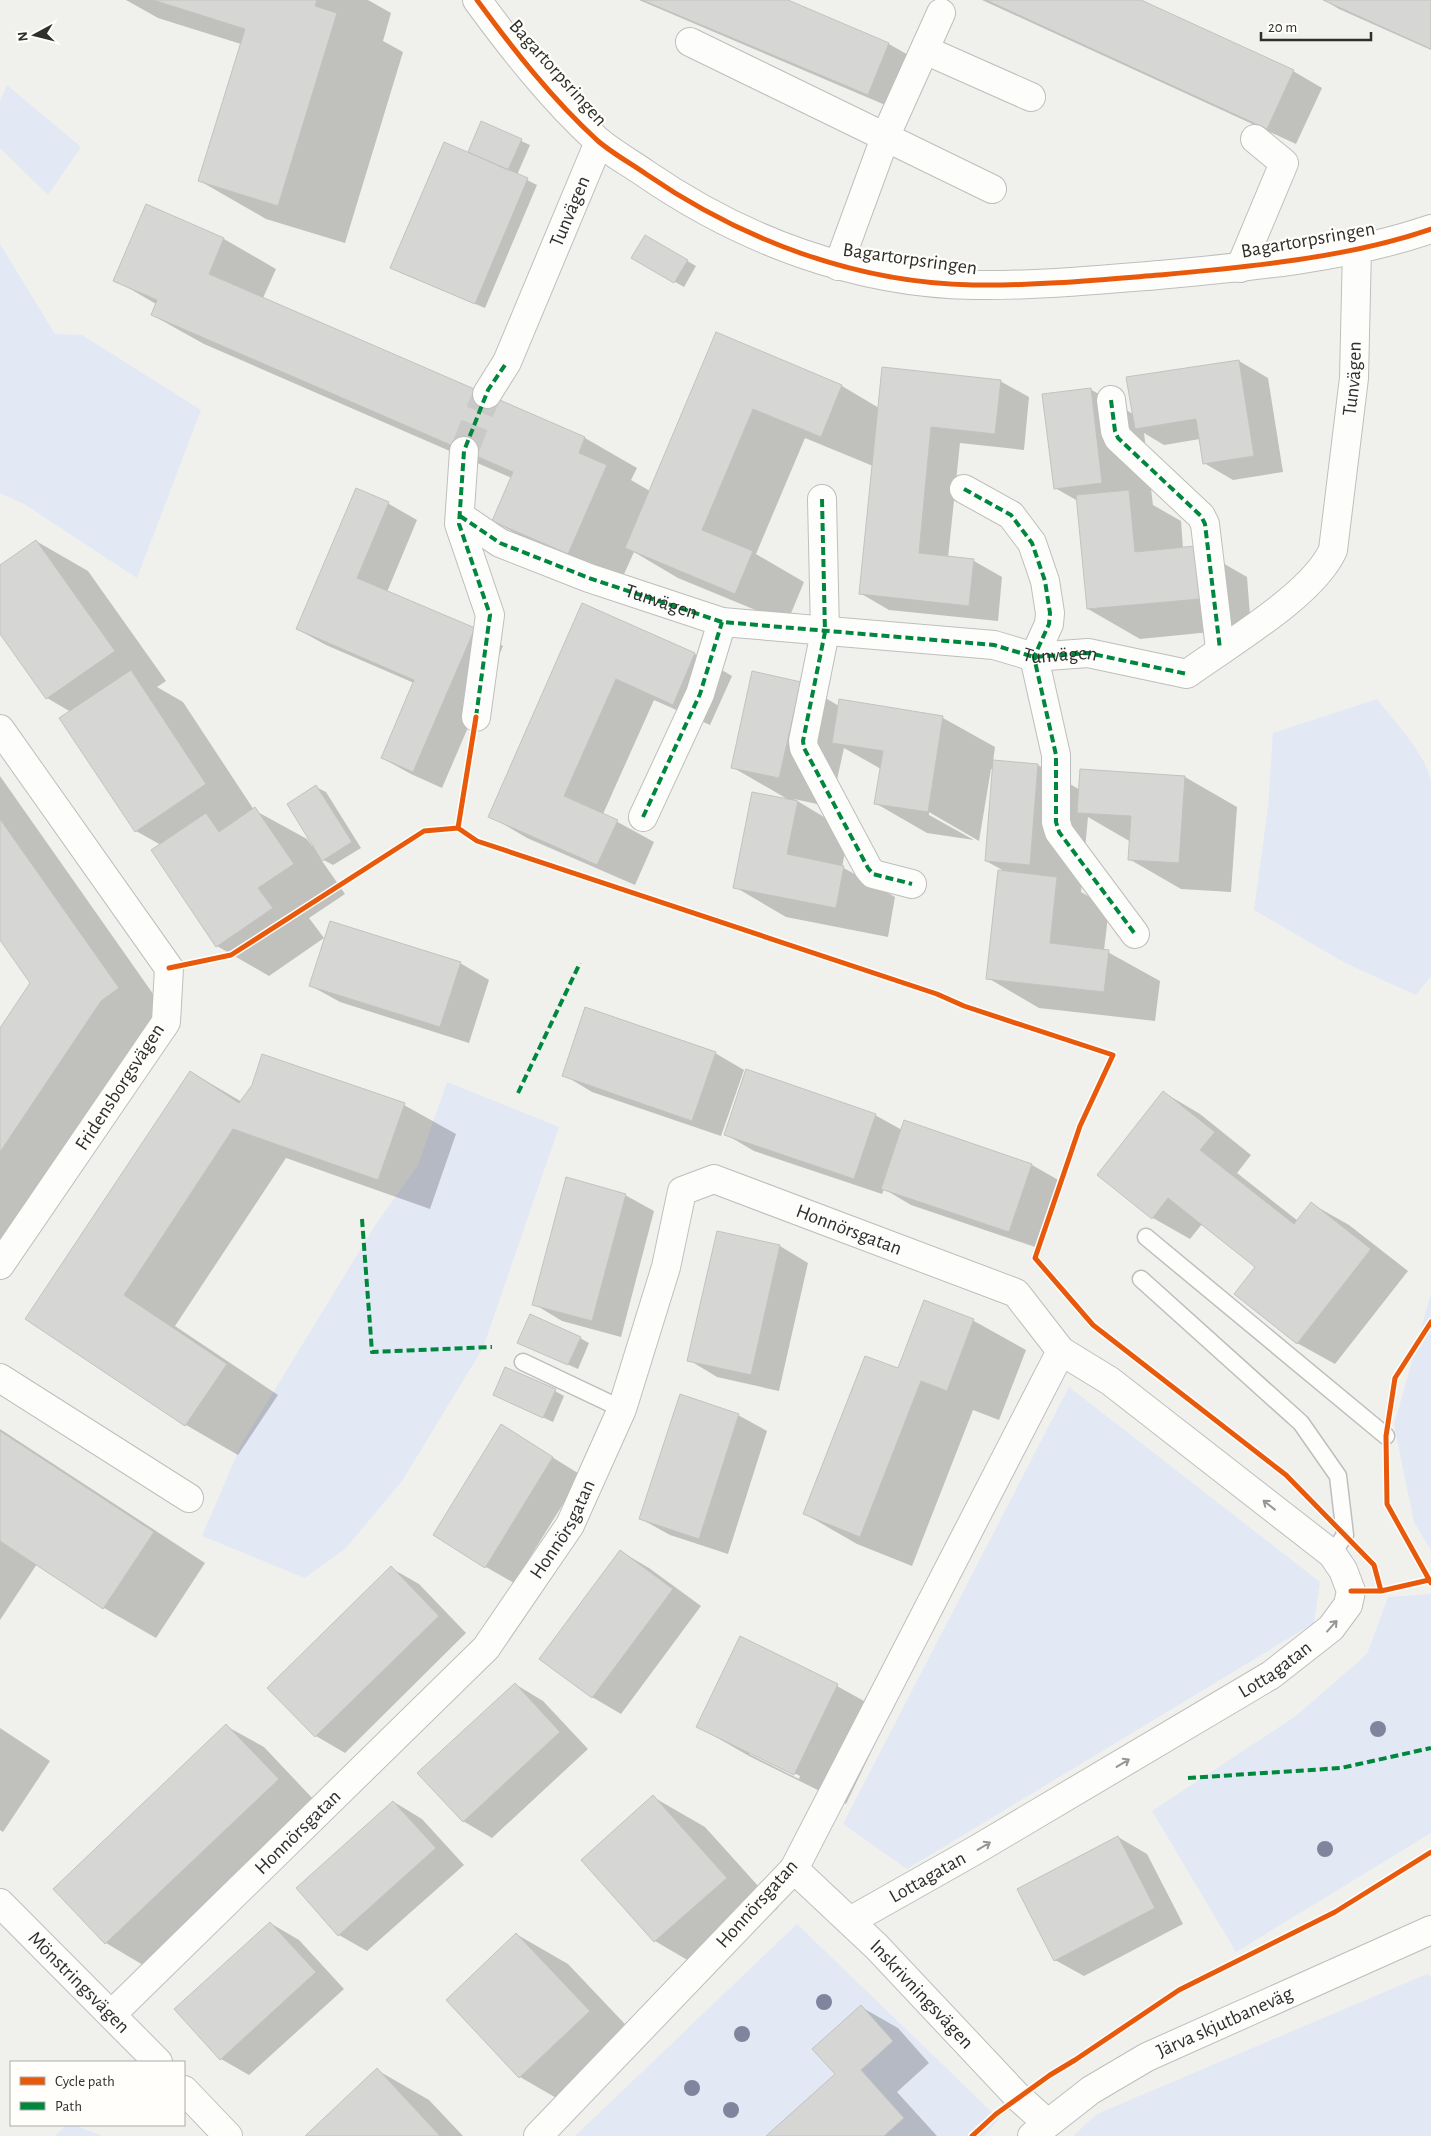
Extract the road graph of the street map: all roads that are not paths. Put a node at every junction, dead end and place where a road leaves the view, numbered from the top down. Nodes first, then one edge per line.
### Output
1 (477, 0) edge
2 (941, 14) dead end
3 (690, 42) dead end
4 (925, 50) junction
5 (1031, 96) dead end
6 (886, 135) junction
7 (1255, 140) dead end
8 (599, 142) junction
9 (992, 188) dead end
10 (1431, 229) edge
11 (1357, 248) junction
12 (838, 266) junction
13 (1240, 268) junction
14 (487, 394) tunnel mouth
15 (1111, 400) dead end
16 (464, 451) tunnel mouth
17 (964, 489) dead end
18 (822, 499) dead end
19 (460, 516) junction
20 (722, 622) junction
21 (825, 632) junction
22 (1220, 649) junction
23 (1034, 657) junction
24 (476, 717) dead end
25 (0, 729) edge
26 (643, 817) dead end
27 (912, 884) dead end
28 (1135, 934) dead end
29 (1146, 1237) dead end
30 (0, 1266) edge
31 (1141, 1278) dead end
32 (1061, 1351) junction
33 (523, 1362) dead end
34 (0, 1378) edge
35 (622, 1409) junction
36 (1386, 1436) dead end
37 (189, 1498) dead end
38 (1332, 1554) junction
39 (794, 1869) junction
40 (0, 1903) edge
41 (850, 1921) junction
42 (1431, 1930) edge
43 (112, 2014) junction
44 (157, 2061) edge
45 (185, 2091) edge
46 (1040, 2129) edge
47 (228, 2136) edge
48 (538, 2136) edge

1 - 8 street, Bagartorpsringen
2 - 4 street, Bagartorpsringen
3 - 6 street
4 - 5 street
4 - 6 street, Bagartorpsringen
6 - 9 street
6 - 12 street, Bagartorpsringen
7 - 13 street, Bagartorpsringen
8 - 12 street, Bagartorpsringen
8 - 14 street, Tunvägen
10 - 11 street, Bagartorpsringen
11 - 13 street, Bagartorpsringen
11 - 22 street, Tunvägen
12 - 13 street, Bagartorpsringen
15 - 22 street
16 - 19 street
17 - 23 street
18 - 21 street
19 - 20 street, Tunvägen
19 - 24 street
20 - 21 street, Tunvägen
20 - 26 street
21 - 23 street, Tunvägen
21 - 27 street
22 - 23 street, Tunvägen
23 - 28 street
25 - 30 street, Fridensborgsvägen
29 - 36 lane
31 - 38 lane
32 - 35 street, Honnörsgatan
38 -> 32 street, Lottagatan
32 - 39 street, Honnörsgatan
33 - 35 lane
34 - 37 street
35 - 43 street, Honnörsgatan
41 -> 38 street, Lottagatan
39 - 41 street, Inskrivningsvägen
39 - 48 street, Honnörsgatan
40 - 43 street, Mönstringsvägen
41 - 46 street, Inskrivningsvägen
42 - 46 street, Järva skjutbaneväg
43 - 44 street, Mönstringsvägen
45 - 47 street

